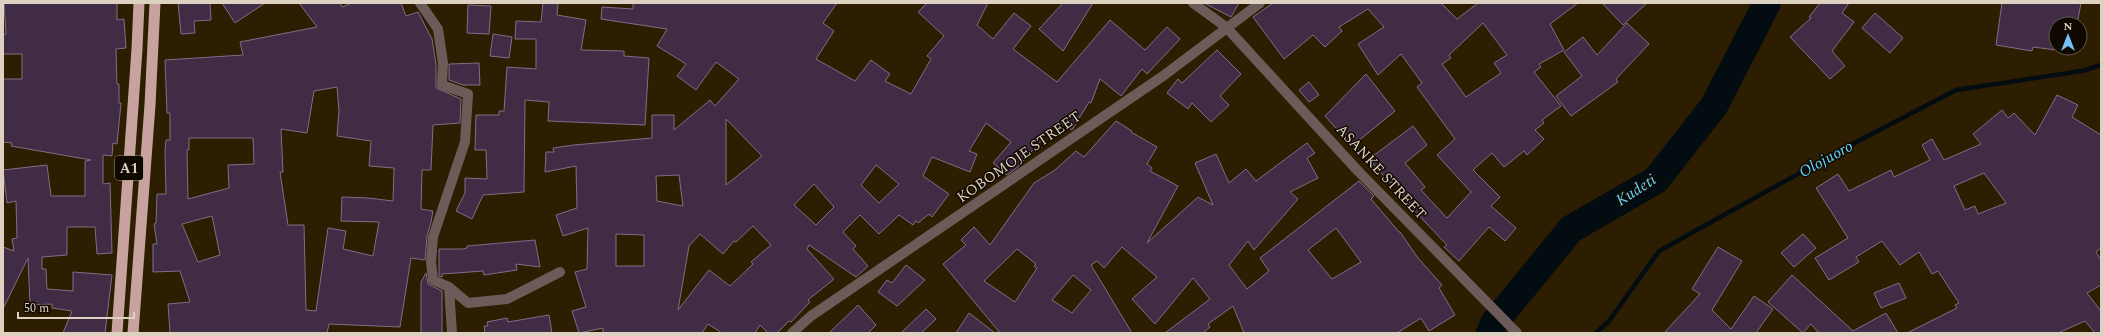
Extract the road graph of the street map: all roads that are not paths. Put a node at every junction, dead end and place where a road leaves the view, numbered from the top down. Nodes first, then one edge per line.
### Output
1 (139, 3) edge
2 (155, 3) edge
3 (420, 3) edge
4 (1193, 3) edge
5 (1260, 3) edge
6 (1226, 27) junction
7 (560, 272) dead end
8 (449, 287) junction
9 (117, 333) edge
10 (133, 333) edge
11 (452, 333) edge
12 (792, 333) edge
13 (1517, 333) edge

1 - 9 highway, A1
2 - 10 highway, A1
3 - 8 street
4 - 6 street, ASANKE STREET
5 - 6 street, KOBOMOJE STREET
6 - 12 street, KOBOMOJE STREET
6 - 13 street, ASANKE STREET
7 - 8 street
8 - 11 street

